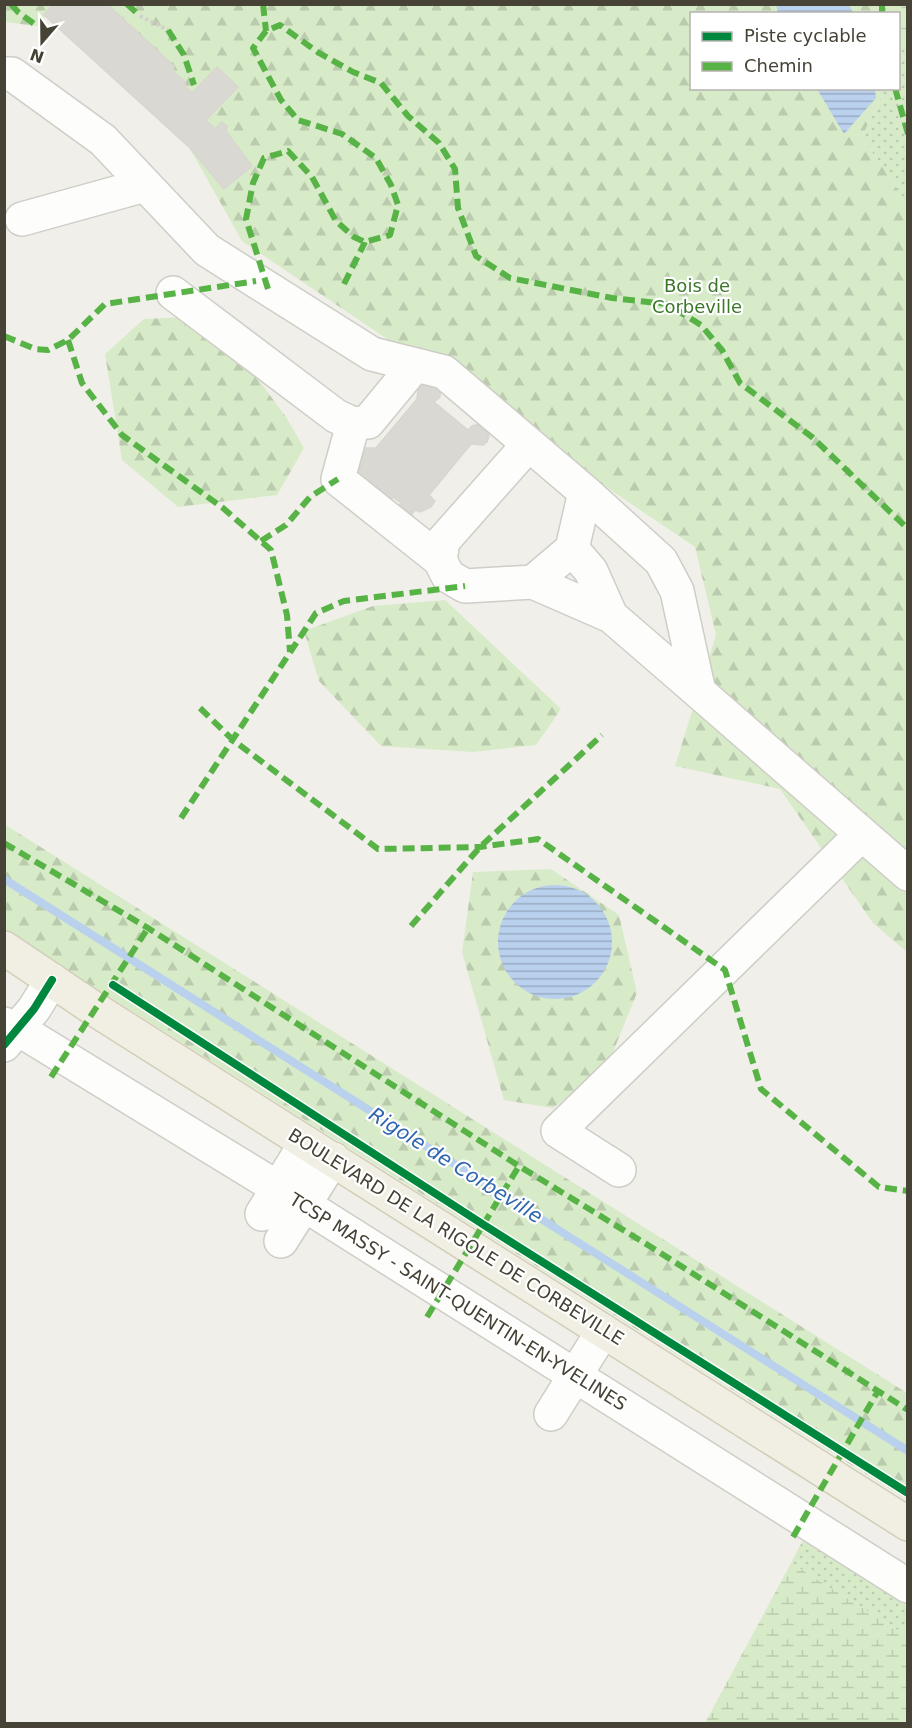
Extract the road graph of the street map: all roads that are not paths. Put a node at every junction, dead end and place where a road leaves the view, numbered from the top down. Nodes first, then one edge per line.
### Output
1 (7, 79) edge
2 (146, 185) junction
3 (22, 219) dead end
4 (173, 293) dead end
5 (415, 364) junction
6 (353, 424) junction
7 (528, 445) junction
8 (585, 492) junction
9 (573, 549) junction
10 (440, 560) junction
11 (533, 582) junction
12 (611, 616) junction
13 (699, 692) junction
14 (862, 834) junction
15 (908, 874) edge
16 (4, 948) edge
17 (52, 980) junction
18 (9, 1033) edge
19 (320, 1151) junction
20 (619, 1170) dead end
21 (281, 1202) junction
22 (281, 1241) dead end
23 (603, 1331) junction
24 (575, 1376) junction
25 (551, 1414) dead end
26 (908, 1524) edge
27 (908, 1586) edge

1 - 2 street
2 - 3 street
2 - 5 street
4 - 6 street
5 - 6 street
5 - 7 street
6 - 10 street
7 - 8 street
7 - 10 street
8 - 9 street
8 - 13 street
9 - 11 street
9 - 12 street
10 - 11 street
11 - 12 street
12 - 13 street
13 - 14 street
14 - 15 street
14 - 20 street
16 - 17 main road, BOULEVARD DE LA RIGOLE DE CORBEVILLE
17 - 18 street
17 - 19 main road, BOULEVARD DE LA RIGOLE DE CORBEVILLE
18 - 21 street, TCSP MASSY - SAINT-QUENTIN-EN-YVELINES
19 - 21 street
19 - 23 main road, BOULEVARD DE LA RIGOLE DE CORBEVILLE
21 - 22 street
21 - 24 street, TCSP MASSY - SAINT-QUENTIN-EN-YVELINES
23 - 24 street
23 - 26 main road, BOULEVARD DE LA RIGOLE DE CORBEVILLE
24 - 25 street
24 - 27 street, TCSP MASSY - SAINT-QUENTIN-EN-YVELINES

